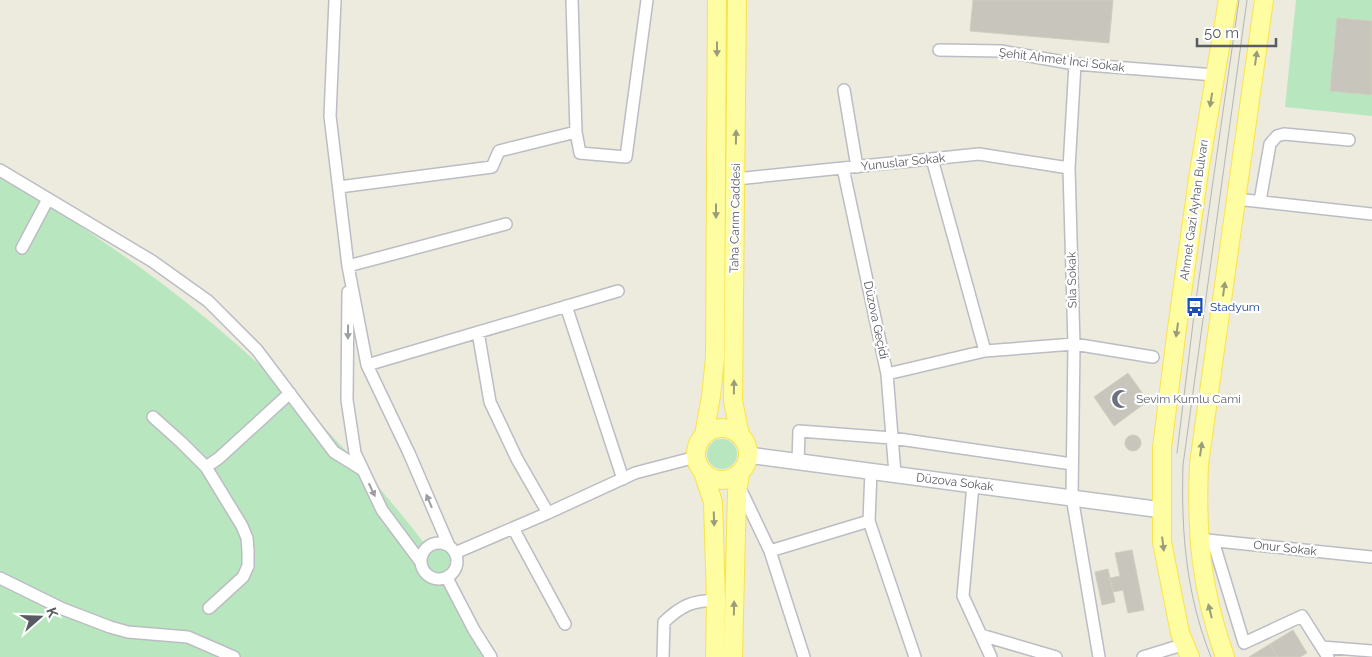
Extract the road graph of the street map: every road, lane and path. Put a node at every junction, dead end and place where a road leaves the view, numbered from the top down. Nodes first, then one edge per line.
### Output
1 (335, 0) edge
2 (572, 0) edge
3 (647, 0) edge
4 (717, 0) edge
5 (738, 0) edge
6 (1228, 0) edge
7 (1264, 0) edge
8 (939, 50) dead end
9 (1075, 64) junction
10 (1215, 75) junction
11 (844, 90) dead end
12 (576, 132) junction
13 (1349, 140) dead end
14 (932, 159) junction
15 (857, 167) junction
16 (843, 168) junction
17 (1069, 168) junction
18 (0, 170) edge
19 (736, 179) junction
20 (339, 186) junction
21 (48, 199) junction
22 (1236, 199) junction
23 (1260, 201) junction
24 (1372, 214) edge
25 (506, 224) dead end
26 (22, 248) dead end
27 (348, 266) junction
28 (618, 291) dead end
29 (566, 306) junction
30 (478, 332) junction
31 (1074, 344) junction
32 (985, 351) junction
33 (1153, 356) dead end
34 (367, 365) junction
35 (887, 374) junction
36 (290, 393) junction
37 (153, 417) dead end
38 (704, 435) junction
39 (740, 435) junction
40 (892, 438) junction
41 (748, 455) junction
42 (798, 462) junction
43 (699, 464) junction
44 (1072, 464) junction
45 (206, 467) junction
46 (363, 470) junction
47 (871, 471) junction
48 (895, 474) junction
49 (622, 479) junction
50 (739, 479) junction
51 (973, 485) junction
52 (1072, 497) junction
53 (1162, 510) junction
54 (548, 513) junction
55 (869, 521) junction
56 (513, 528) junction
57 (1206, 540) junction
58 (452, 549) junction
59 (770, 551) junction
60 (1372, 556) edge
61 (420, 560) junction
62 (0, 578) edge
63 (447, 578) junction
64 (716, 600) junction
65 (209, 608) dead end
66 (565, 624) dead end
67 (981, 635) junction
68 (1187, 650) edge
69 (1372, 650) edge
70 (1323, 653) edge
71 (234, 657) edge
72 (491, 657) edge
73 (663, 657) edge
74 (715, 657) edge
75 (733, 657) edge
76 (804, 657) edge
77 (915, 657) edge
78 (991, 657) edge
79 (1056, 657) edge
80 (1099, 657) edge
81 (1143, 657) edge
82 (1225, 657) edge

1 - 20 street
2 - 12 street
3 - 12 street
4 -> 38 main road, Taha Carım Caddesi
19 -> 5 main road, Taha Carım Caddesi
6 - 10 main road, Ahmet Gazi Ayhan Bulvarı
22 -> 7 main road
8 - 9 street, Şehit Ahmet İnci Sokak
9 - 10 street, Şehit Ahmet İnci Sokak
9 - 17 street, Sıla Sokak
10 -> 53 main road, Ahmet Gazi Ayhan Bulvarı
11 - 15 street
12 - 20 street
13 - 23 street
14 - 15 street, Yunuslar Sokak
14 - 17 street, Yunuslar Sokak
14 - 32 street
15 - 16 street, Yunuslar Sokak
16 - 19 street, Yunuslar Sokak
16 - 35 street, Düzova Geçidi
17 - 31 street, Sıla Sokak
18 - 21 street
39 -> 19 main road, Taha Carım Caddesi
20 - 27 street
21 - 26 street
21 - 36 street
22 - 23 street
57 -> 22 main road
23 - 24 street
25 - 27 street
27 - 34 street
27 -> 46 street
28 - 29 street
29 - 30 street
29 - 49 street
30 - 34 street
30 - 54 street
31 - 32 street
31 - 33 street
31 - 44 street, Sıla Sokak
32 - 35 street
58 -> 34 street
35 - 40 street, Düzova Geçidi
36 - 45 street
36 - 46 street
37 - 45 street
38 - 39 main road
38 - 43 main road
39 - 41 main road
40 - 42 street
40 - 44 street
40 - 48 street, Düzova Geçidi
41 - 42 street, Düzova Sokak
41 - 50 main road
42 - 47 street, Düzova Sokak
43 - 49 street
43 - 50 main road
43 -> 64 main road
44 - 52 street, Sıla Sokak
45 - 65 street
46 -> 61 street
47 - 48 street, Düzova Sokak
47 - 55 street
48 - 51 street, Düzova Sokak
49 - 54 street
50 - 59 street
75 -> 50 main road
51 - 52 street, Düzova Sokak
51 - 67 street
52 - 53 street, Düzova Sokak
52 - 80 street, Sıla Sokak
53 -> 68 main road, Ahmet Gazi Ayhan Bulvarı
54 - 56 street
55 - 59 street
55 - 77 street
56 - 58 street
56 - 66 street
57 - 60 street, Onur Sokak
57 - 70 street
82 -> 57 main road
58 - 61 street
58 - 63 street
59 - 76 street
61 - 63 street
62 - 71 street
63 - 72 street
64 - 73 street
64 - 74 main road
67 - 78 street
67 - 79 street
68 - 81 street
69 - 70 street

